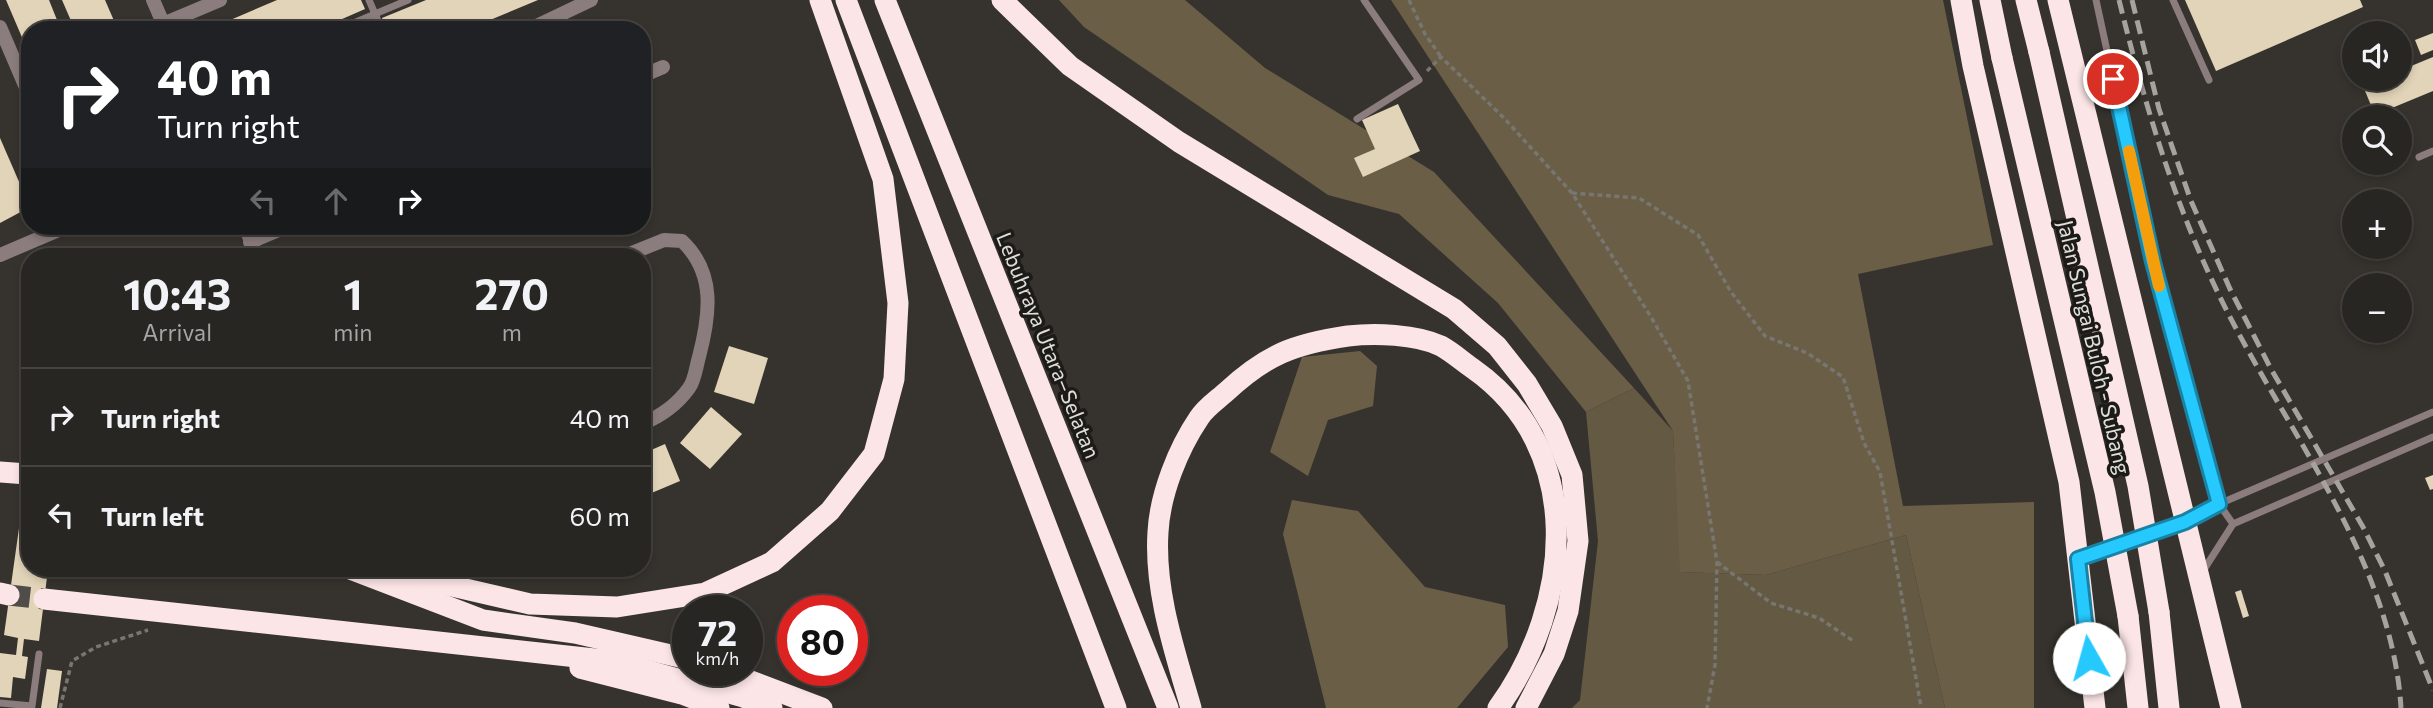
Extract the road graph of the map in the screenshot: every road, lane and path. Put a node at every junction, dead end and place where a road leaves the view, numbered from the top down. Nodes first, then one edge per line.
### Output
1 (153, 0) edge
2 (220, 0) edge
3 (369, 0) edge
4 (408, 0) edge
5 (591, 0) edge
6 (820, 0) edge
7 (846, 0) edge
8 (885, 0) edge
9 (1002, 0) edge
10 (1364, 0) edge
11 (1409, 0) edge
12 (1961, 0) edge
13 (1990, 0) edge
14 (2026, 0) edge
15 (2058, 0) edge
16 (2096, 0) edge
17 (2173, 0) edge
18 (375, 14) junction
19 (162, 21) edge
20 (177, 21) edge
21 (358, 21) edge
22 (378, 21) edge
23 (547, 21) edge
24 (0, 27) edge
25 (1441, 57) junction
26 (663, 67) dead end
27 (651, 72) edge
28 (21, 76) edge
29 (1419, 80) junction
30 (2209, 80) dead end
31 (1357, 119) dead end
32 (2433, 151) edge
33 (2419, 157) dead end
34 (1572, 193) junction
35 (47, 235) edge
36 (248, 235) edge
37 (267, 235) edge
38 (250, 242) junction
39 (253, 248) edge
40 (644, 248) edge
41 (0, 255) edge
42 (2433, 412) edge
43 (651, 419) edge
44 (2433, 437) edge
45 (0, 472) edge
46 (21, 474) edge
47 (2219, 504) junction
48 (2185, 522) junction
49 (2233, 524) junction
50 (2078, 559) junction
51 (1717, 562) junction
52 (371, 577) edge
53 (414, 577) edge
54 (2199, 578) junction
55 (44, 599) tunnel mouth
56 (152, 629) dead end
57 (1855, 642) dead end
58 (513, 652) junction
59 (39, 654) dead end
60 (672, 655) edge
61 (763, 686) edge
62 (0, 703) edge
63 (1921, 707) edge
64 (60, 708) edge
65 (719, 708) edge
66 (772, 708) edge
67 (822, 708) edge
68 (1116, 708) edge
69 (1168, 708) edge
70 (1191, 708) edge
71 (1498, 708) edge
72 (1526, 708) edge
73 (1707, 708) edge
74 (2095, 708) edge
75 (2138, 708) edge
76 (2169, 708) edge
77 (2231, 708) edge

1 - 19 street
2 - 20 street
3 - 18 lane
4 - 18 lane
5 - 23 street
6 - 53 highway
7 - 68 highway
8 - 69 highway, Lebuhraya Utara–Selatan
9 - 72 highway
10 - 29 lane
11 - 25 path
12 - 50 highway
13 - 75 highway, Jalan Sungai Buloh - Subang, bridge
14 - 76 highway, Jalan Sungai Buloh - Subang, bridge
15 - 48 highway
16 - 47 lane
17 - 30 lane
18 - 21 lane
18 - 22 lane
24 - 28 street
25 - 29 path
25 - 34 path
26 - 27 street
29 - 31 lane
32 - 33 lane
34 - 51 path
34 - 63 path
35 - 41 street
36 - 38 street
37 - 38 street
38 - 39 street
40 - 43 street
42 - 47 lane
44 - 49 lane
45 - 46 highway
47 - 48 lane
47 - 49 lane
48 - 50 lane
48 - 54 highway
49 - 54 lane
50 - 74 highway
51 - 57 path
51 - 73 path
52 - 60 highway
54 - 77 highway
55 - 58 highway
56 - 64 path
58 - 65 highway
58 - 66 highway
59 - 62 lane
61 - 67 highway
70 - 71 highway

